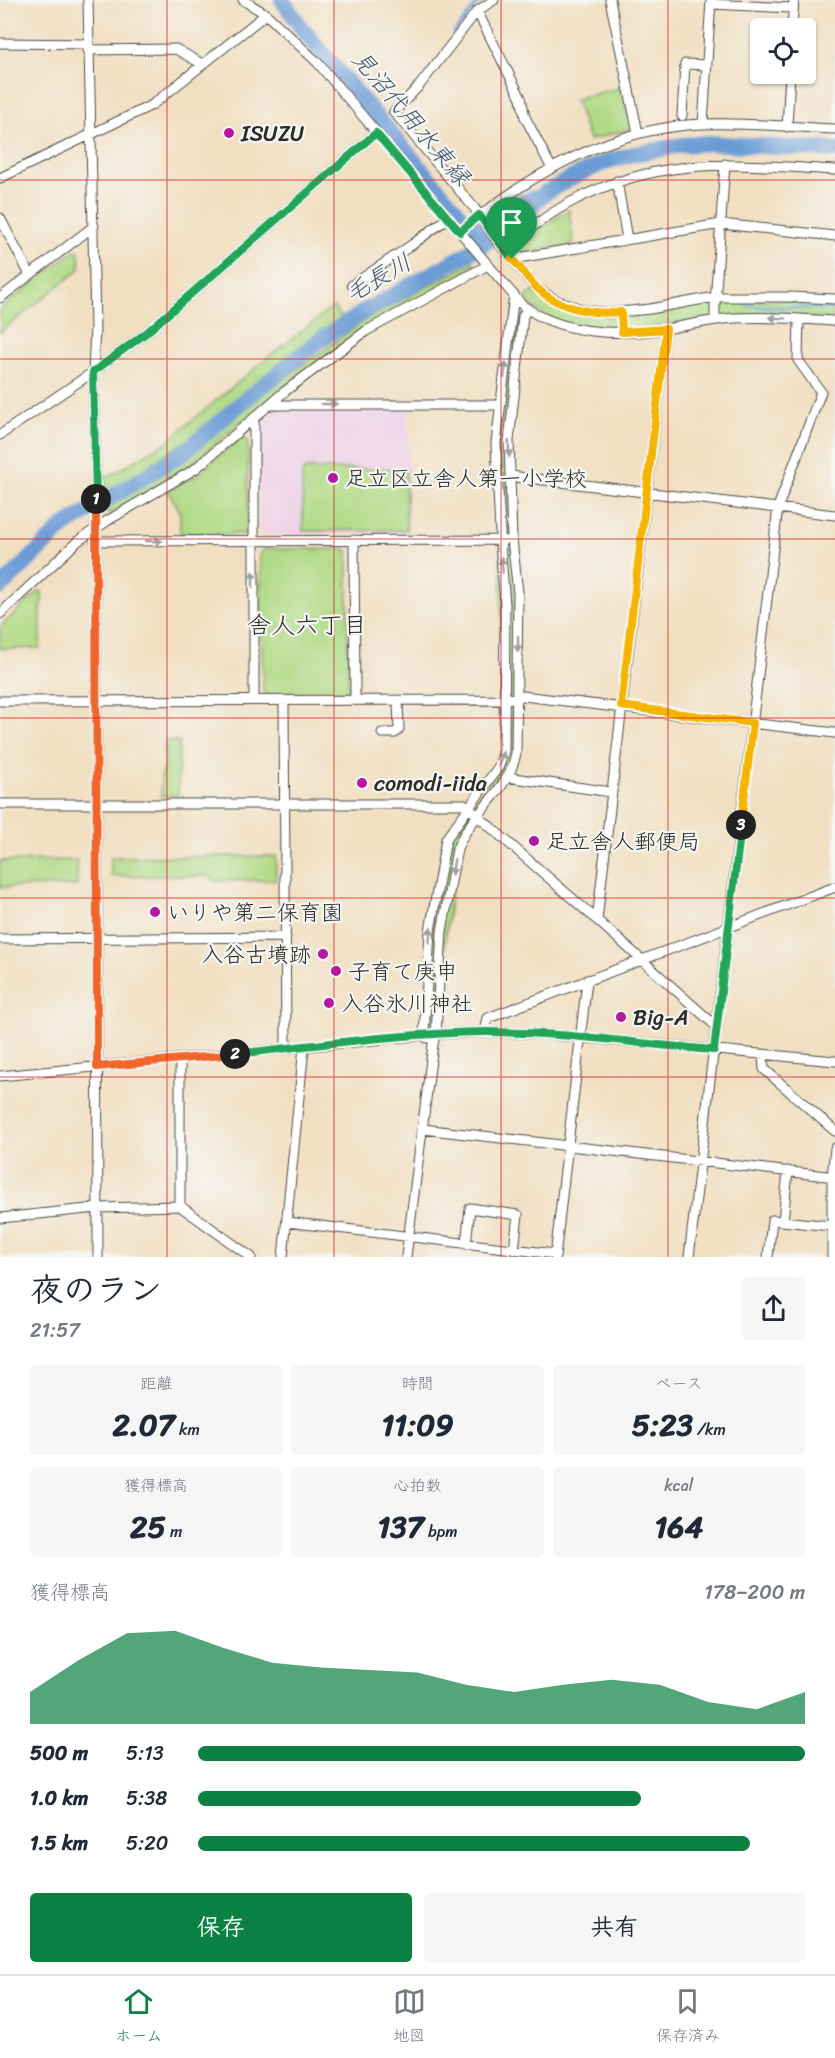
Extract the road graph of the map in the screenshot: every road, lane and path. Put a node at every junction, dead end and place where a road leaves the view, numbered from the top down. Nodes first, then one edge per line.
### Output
1 (88, 0) edge
2 (243, 0) edge
3 (494, 0) edge
4 (610, 0) edge
5 (711, 2) edge
6 (794, 4) edge
7 (477, 11) junction
8 (266, 14) junction
9 (0, 43) edge
10 (88, 47) junction
11 (202, 64) junction
12 (707, 65) junction
13 (789, 84) edge
14 (682, 116) dead end
15 (703, 124) junction
16 (787, 127) junction
17 (835, 129) edge
18 (638, 133) junction
19 (91, 135) junction
20 (373, 136) junction
21 (725, 164) junction
22 (551, 167) junction
23 (835, 170) edge
24 (0, 178) edge
25 (617, 181) junction
26 (0, 218) edge
27 (448, 218) junction
28 (478, 219) junction
29 (721, 224) junction
30 (94, 226) junction
31 (462, 230) junction
32 (835, 234) edge
33 (627, 239) junction
34 (501, 245) junction
35 (512, 259) junction
36 (488, 266) junction
37 (30, 274) junction
38 (352, 285) dead end
39 (514, 295) junction
40 (715, 297) junction
41 (0, 298) edge
42 (835, 299) edge
43 (527, 308) junction
44 (621, 312) junction
45 (799, 319) junction
46 (715, 320) junction
47 (835, 321) edge
48 (666, 329) junction
49 (622, 332) junction
50 (93, 372) junction
51 (270, 405) junction
52 (501, 405) junction
53 (254, 418) junction
54 (0, 435) edge
55 (510, 476) junction
56 (646, 492) junction
57 (778, 507) junction
58 (835, 515) edge
59 (96, 528) junction
60 (354, 540) junction
61 (500, 540) junction
62 (512, 540) junction
63 (95, 541) junction
64 (253, 541) junction
65 (0, 614) edge
66 (518, 696) junction
67 (505, 699) junction
68 (254, 700) junction
69 (284, 700) junction
70 (355, 700) junction
71 (398, 700) junction
72 (0, 701) edge
73 (96, 701) junction
74 (621, 706) junction
75 (753, 723) junction
76 (382, 733) dead end
77 (835, 733) edge
78 (507, 777) junction
79 (611, 792) junction
80 (0, 804) edge
81 (96, 804) junction
82 (285, 804) junction
83 (468, 806) junction
84 (477, 815) junction
85 (835, 888) edge
86 (597, 920) junction
87 (729, 926) junction
88 (286, 936) junction
89 (96, 938) junction
90 (0, 939) edge
91 (642, 960) junction
92 (587, 980) junction
93 (717, 1027) junction
94 (485, 1032) junction
95 (436, 1034) junction
96 (424, 1035) junction
97 (582, 1038) junction
98 (433, 1044) junction
99 (304, 1047) junction
100 (286, 1048) junction
101 (714, 1050) junction
102 (763, 1054) junction
103 (180, 1059) junction
104 (835, 1061) edge
105 (97, 1067) junction
106 (0, 1076) edge
107 (423, 1129) junction
108 (835, 1131) edge
109 (568, 1147) junction
110 (835, 1148) edge
111 (701, 1162) junction
112 (788, 1171) junction
113 (833, 1177) edge
114 (180, 1206) junction
115 (98, 1208) junction
116 (0, 1218) edge
117 (783, 1221) junction
118 (287, 1222) junction
119 (831, 1226) junction
120 (409, 1237) junction
121 (466, 1244) junction
122 (514, 1250) junction
123 (555, 1256) edge
124 (98, 1257) edge
125 (251, 1257) edge
126 (283, 1257) edge
127 (406, 1257) edge
128 (689, 1257) edge
129 (768, 1257) edge
130 (832, 1257) edge

1 - 10 street
2 - 8 street
3 - 7 street
4 - 18 street
5 - 6 street
5 - 12 street
7 - 22 street
7 - 28 street
8 - 11 street
8 - 20 street
9 - 10 street
10 - 11 street
10 - 19 street
11 - 19 street
12 - 14 street
12 - 15 street
13 - 16 street
15 - 16 street
15 - 18 street
16 - 17 street
18 - 22 street
19 - 24 street
19 - 30 street
20 - 27 street
20 - 50 street
21 - 23 street
21 - 25 street
21 - 29 street
22 - 28 street
25 - 33 street
25 - 34 street
26 - 37 street
27 - 31 street
27 - 38 street
28 - 31 street
28 - 34 street
29 - 32 street
29 - 33 street
29 - 40 street
30 - 37 street
30 - 50 street
31 - 36 street
33 - 35 street
34 - 35 street
35 - 44 street
36 - 39 street
36 - 51 street
37 - 41 street
39 - 43 street
52 -> 39 street
40 - 42 street
40 - 44 street
40 - 46 street
43 - 49 street
43 -> 55 street
44 - 49 street
45 -> 46 street
45 - 47 street
45 - 57 street
46 - 48 street
48 - 49 street
48 - 56 street
50 - 54 street
50 - 59 street
51 -> 52 street
51 - 53 street
52 - 61 street
53 - 59 street
53 - 64 street
55 - 56 street
55 - 62 street
56 - 57 street
56 - 74 street
57 - 58 street
57 - 75 street
59 - 63 street
59 - 65 street
60 - 61 street
60 - 64 street
60 - 70 street
61 - 62 street
67 -> 61 street
62 -> 66 street
63 -> 64 street
63 - 73 street
68 -> 64 street
66 - 67 street
66 - 74 street
66 - 78 street
67 - 71 street
83 -> 67 street
68 - 69 street
68 - 73 street
69 - 70 street
69 - 82 street
70 - 71 street
71 - 76 street
72 - 73 street
73 - 81 street
74 - 75 street
74 - 79 street
75 - 77 street
75 - 87 street
78 - 79 street
78 - 84 street
79 - 86 street
80 - 81 street
81 - 82 street
81 - 89 street
82 - 83 street
82 - 88 street
83 - 84 street
96 -> 83 street
84 - 86 street
84 -> 95 street
85 - 87 street
86 - 91 street
87 - 91 street
87 - 93 street
88 - 89 street
88 - 100 street
89 - 90 street
89 - 105 street
91 - 92 street
91 - 93 street
92 - 94 street
92 - 97 street
93 - 101 street
94 - 95 street
94 - 97 street
95 - 96 street
95 - 98 street
96 - 98 street
96 - 99 street
97 - 101 street
97 - 109 street
98 - 107 street
99 - 100 street
99 - 118 street
100 - 103 street
101 - 102 street
101 - 111 street
102 - 104 street
102 - 108 street
103 - 105 street
103 - 114 street
105 - 106 street
105 - 115 street
107 - 109 street
107 - 120 street
109 - 111 street
109 - 123 street
110 - 113 street
111 - 112 street
111 - 128 street
112 - 113 street
112 - 117 street
113 - 119 street
114 - 115 street
114 - 125 street
115 - 116 street
115 - 124 street
117 - 119 street
117 - 129 street
118 - 120 street
118 - 126 street
119 - 130 street
120 - 121 street
120 - 127 street
121 - 122 street
121 - 122 street
122 - 123 street

